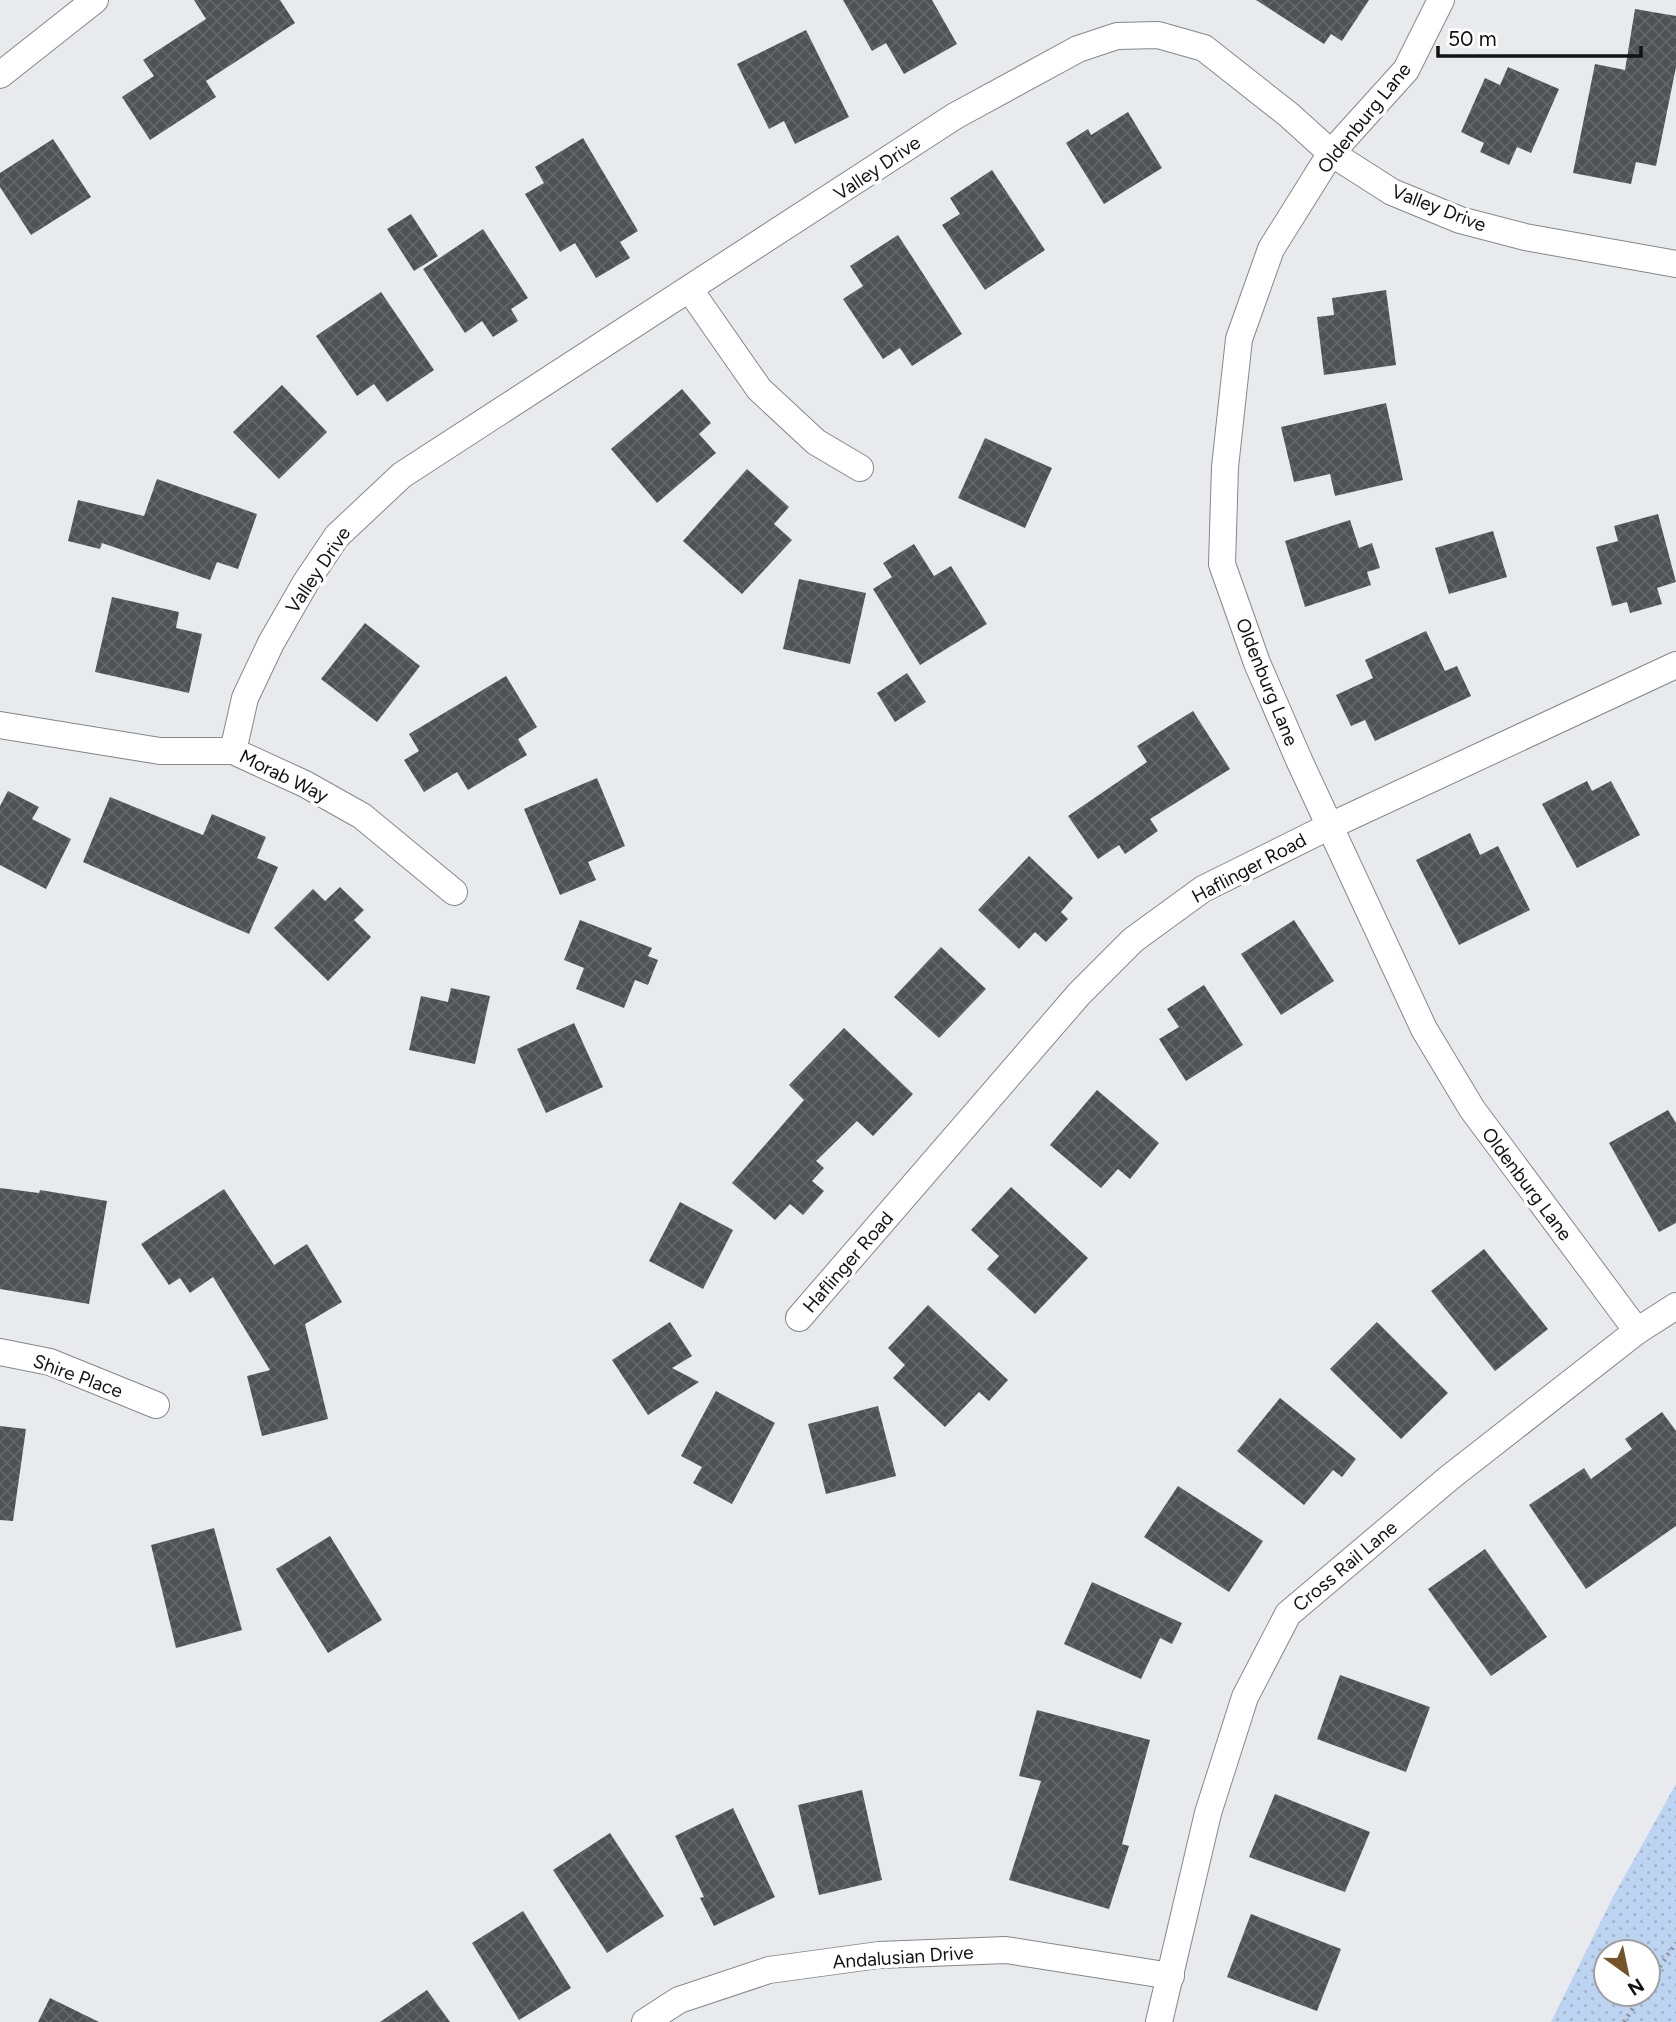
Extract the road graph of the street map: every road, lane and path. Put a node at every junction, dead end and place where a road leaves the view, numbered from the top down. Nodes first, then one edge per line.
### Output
1 (95, 0) edge
2 (1441, 0) edge
3 (0, 75) edge
4 (1331, 153) junction
5 (1676, 264) edge
6 (690, 290) junction
7 (860, 468) dead end
8 (1676, 665) edge
9 (0, 725) edge
10 (233, 751) junction
11 (1330, 826) junction
12 (454, 892) dead end
13 (1676, 1306) edge
14 (799, 1318) dead end
15 (1637, 1331) junction
16 (0, 1352) edge
17 (156, 1405) dead end
18 (1676, 1943) edge
19 (1662, 1964) edge
20 (1171, 1976) junction
21 (645, 2022) edge
22 (1159, 2022) edge

1 - 3 street
2 - 4 street, Oldenburg Lane
4 - 5 street, Valley Drive
4 - 6 street, Valley Drive
4 - 11 street, Oldenburg Lane
6 - 7 street
6 - 10 street, Valley Drive
8 - 11 street, Haflinger Road
9 - 10 street, Morab Way
10 - 12 street, Morab Way
11 - 14 street, Haflinger Road
11 - 15 street, Oldenburg Lane
13 - 15 street, Cross Rail Lane
15 - 20 street, Cross Rail Lane
16 - 17 street, Shire Place
18 - 19 path
20 - 21 street, Andalusian Drive
20 - 22 street, Cross Rail Lane

